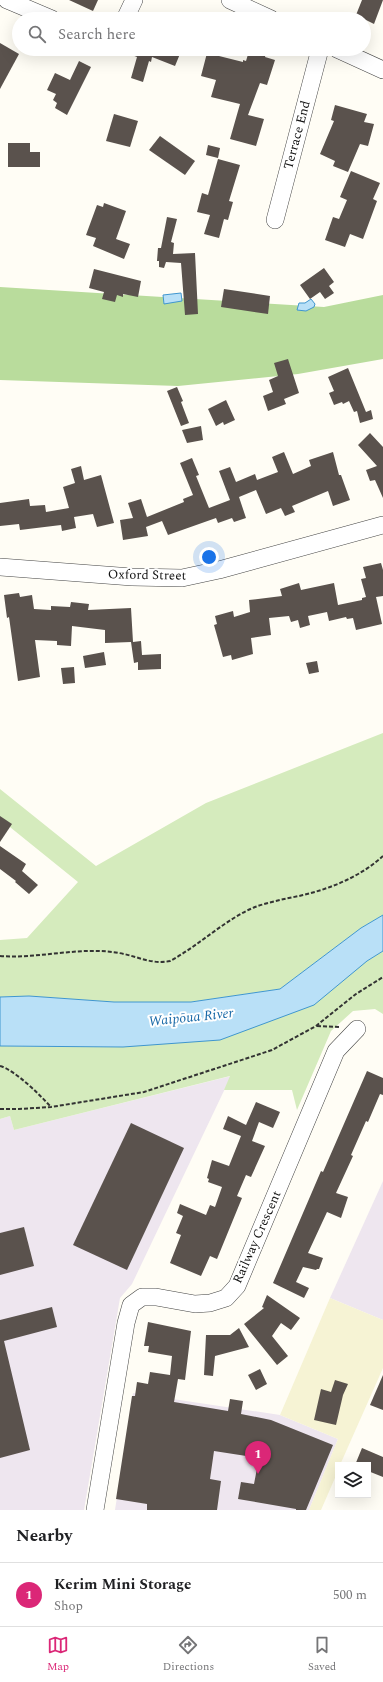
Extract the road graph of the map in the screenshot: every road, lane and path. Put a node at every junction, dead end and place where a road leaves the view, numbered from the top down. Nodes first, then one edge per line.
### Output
1 (7, 0) edge
2 (134, 0) edge
3 (230, 0) edge
4 (35, 12) edge
5 (128, 12) edge
6 (256, 12) edge
7 (318, 56) edge
8 (352, 56) edge
9 (383, 70) edge
10 (275, 220) dead end
11 (383, 525) edge
12 (0, 567) edge
13 (383, 856) edge
14 (0, 956) edge
15 (383, 977) edge
16 (357, 1029) dead end
17 (0, 1066) edge
18 (51, 1107) junction
19 (0, 1109) edge
20 (95, 1510) edge

1 - 4 street
2 - 5 street
3 - 6 street
7 - 10 street, Terrace End
8 - 9 street
11 - 12 street, Oxford Street
13 - 14 path
15 - 18 path
16 - 20 street, Railway Crescent
17 - 18 path
18 - 19 path

